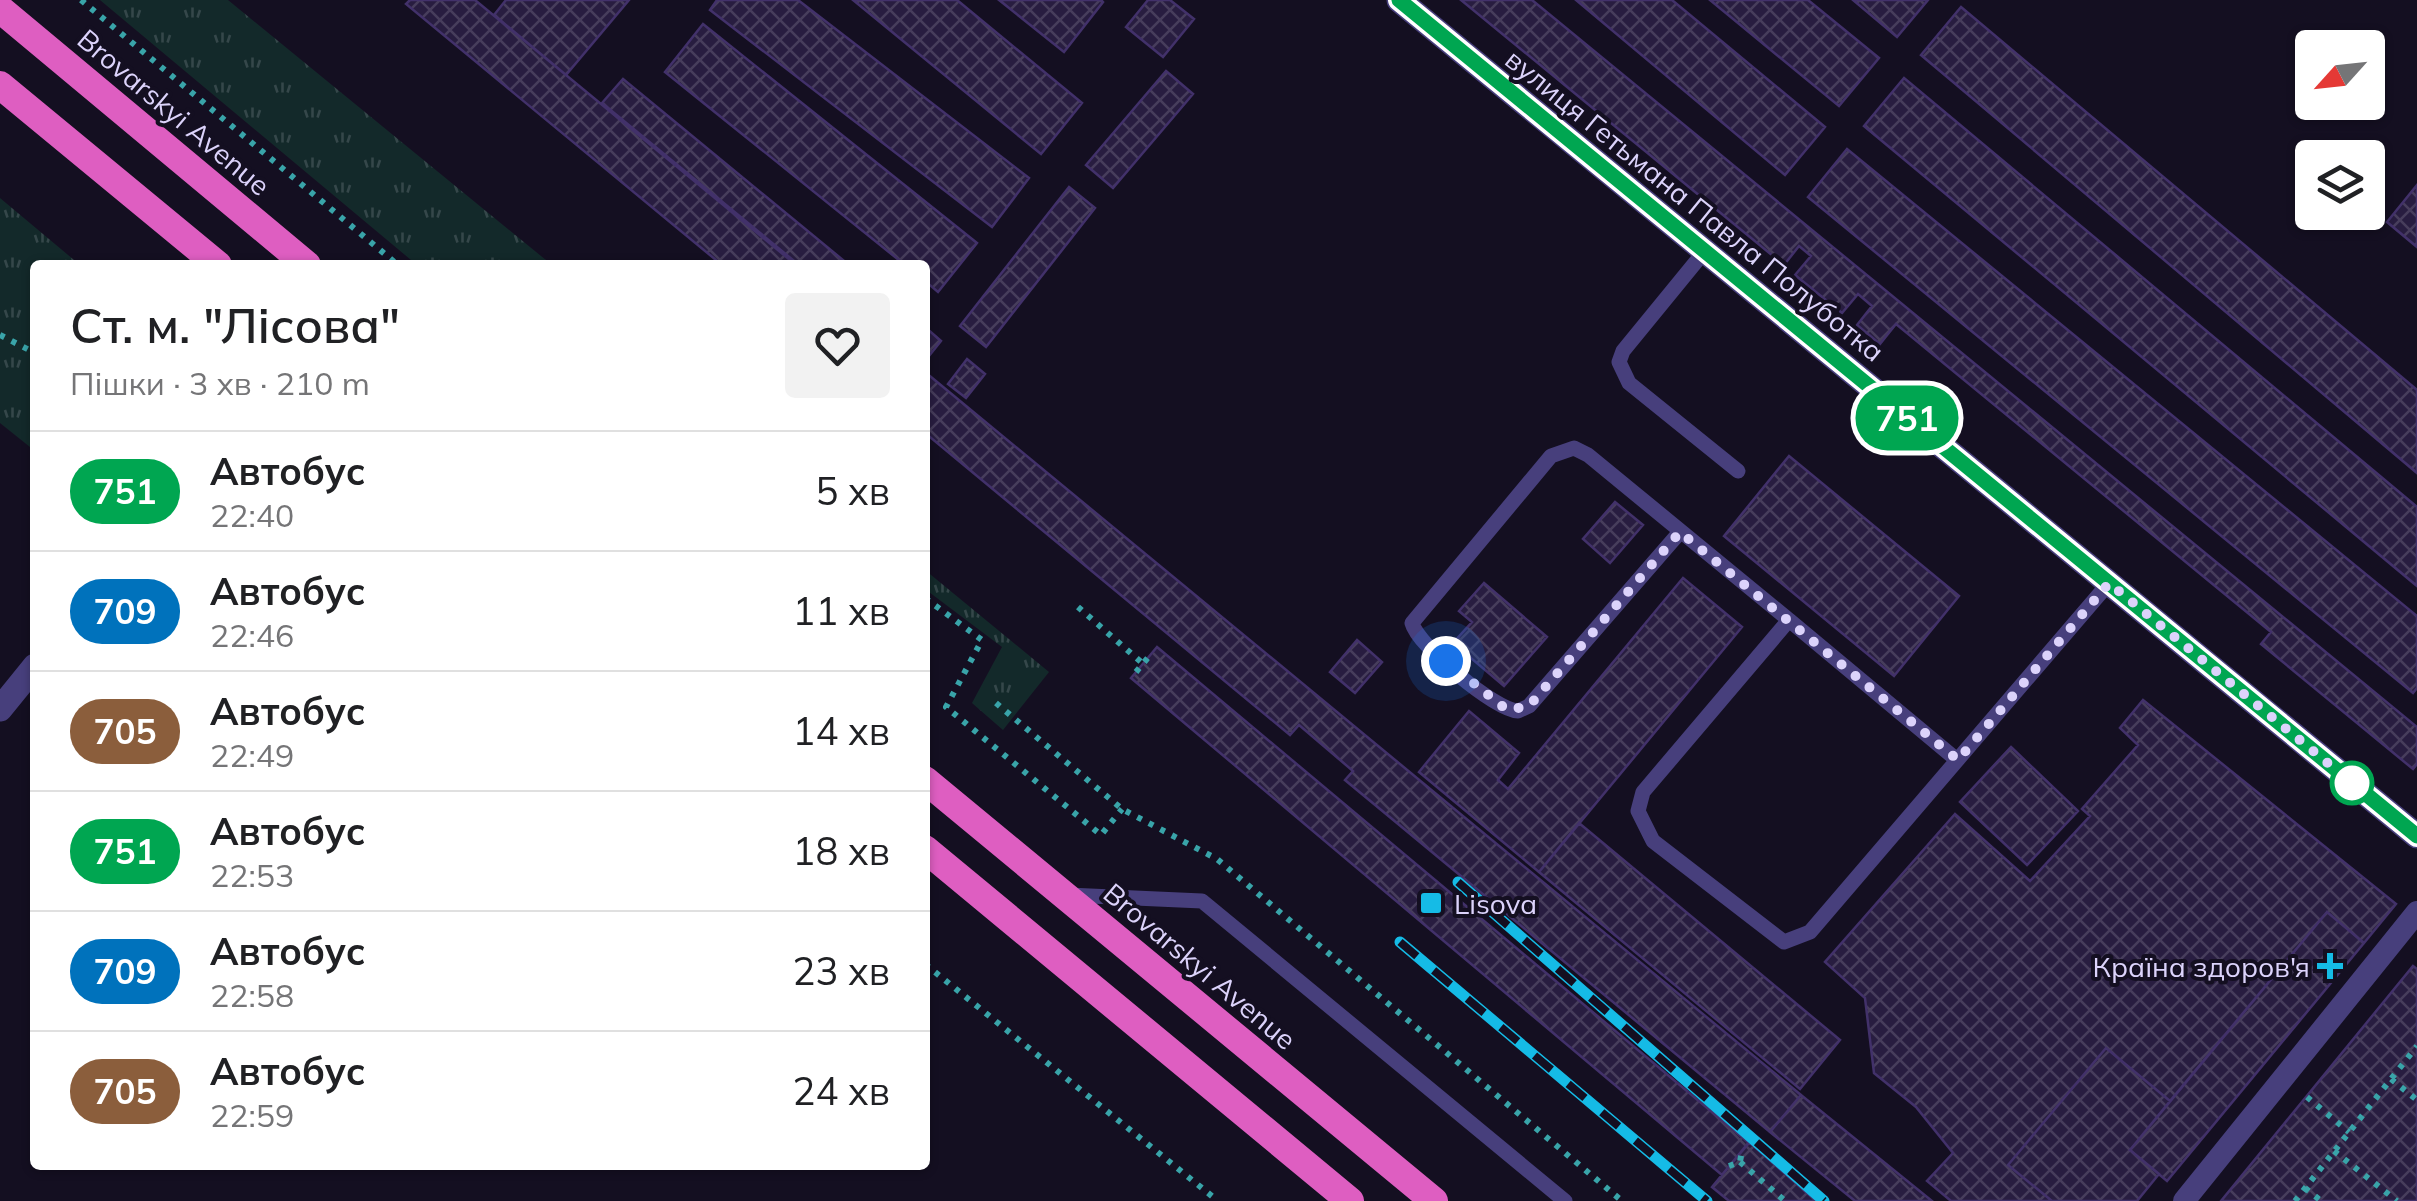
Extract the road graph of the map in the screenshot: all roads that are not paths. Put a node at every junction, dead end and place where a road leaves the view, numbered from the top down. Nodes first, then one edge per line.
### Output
1 (1399, 0) edge
2 (0, 9) edge
3 (0, 85) edge
4 (1704, 252) junction
5 (212, 260) edge
6 (301, 260) edge
7 (1738, 471) dead end
8 (1680, 532) junction
9 (2109, 583) junction
10 (1789, 620) junction
11 (30, 672) edge
12 (0, 709) edge
13 (1958, 760) junction
14 (930, 784) edge
15 (2417, 836) edge
16 (930, 853) edge
17 (1063, 895) junction
18 (2417, 912) edge
19 (1350, 1201) edge
20 (1434, 1201) edge
21 (1565, 1201) edge
22 (2184, 1201) edge

1 - 4 street, вулиця Гетьмана Павла Полуботка
2 - 6 highway, Brovarskyi Avenue
3 - 5 highway
4 - 7 lane
4 - 9 street, вулиця Гетьмана Павла Полуботка
8 - 8 lane
8 - 10 lane
9 - 13 lane
9 - 15 street, вулиця Гетьмана Павла Полуботка
10 - 13 lane
10 - 13 lane
11 - 12 street
14 - 17 highway, Brovarskyi Avenue
16 - 19 highway
17 - 20 highway, Brovarskyi Avenue
17 - 21 lane
18 - 22 street

